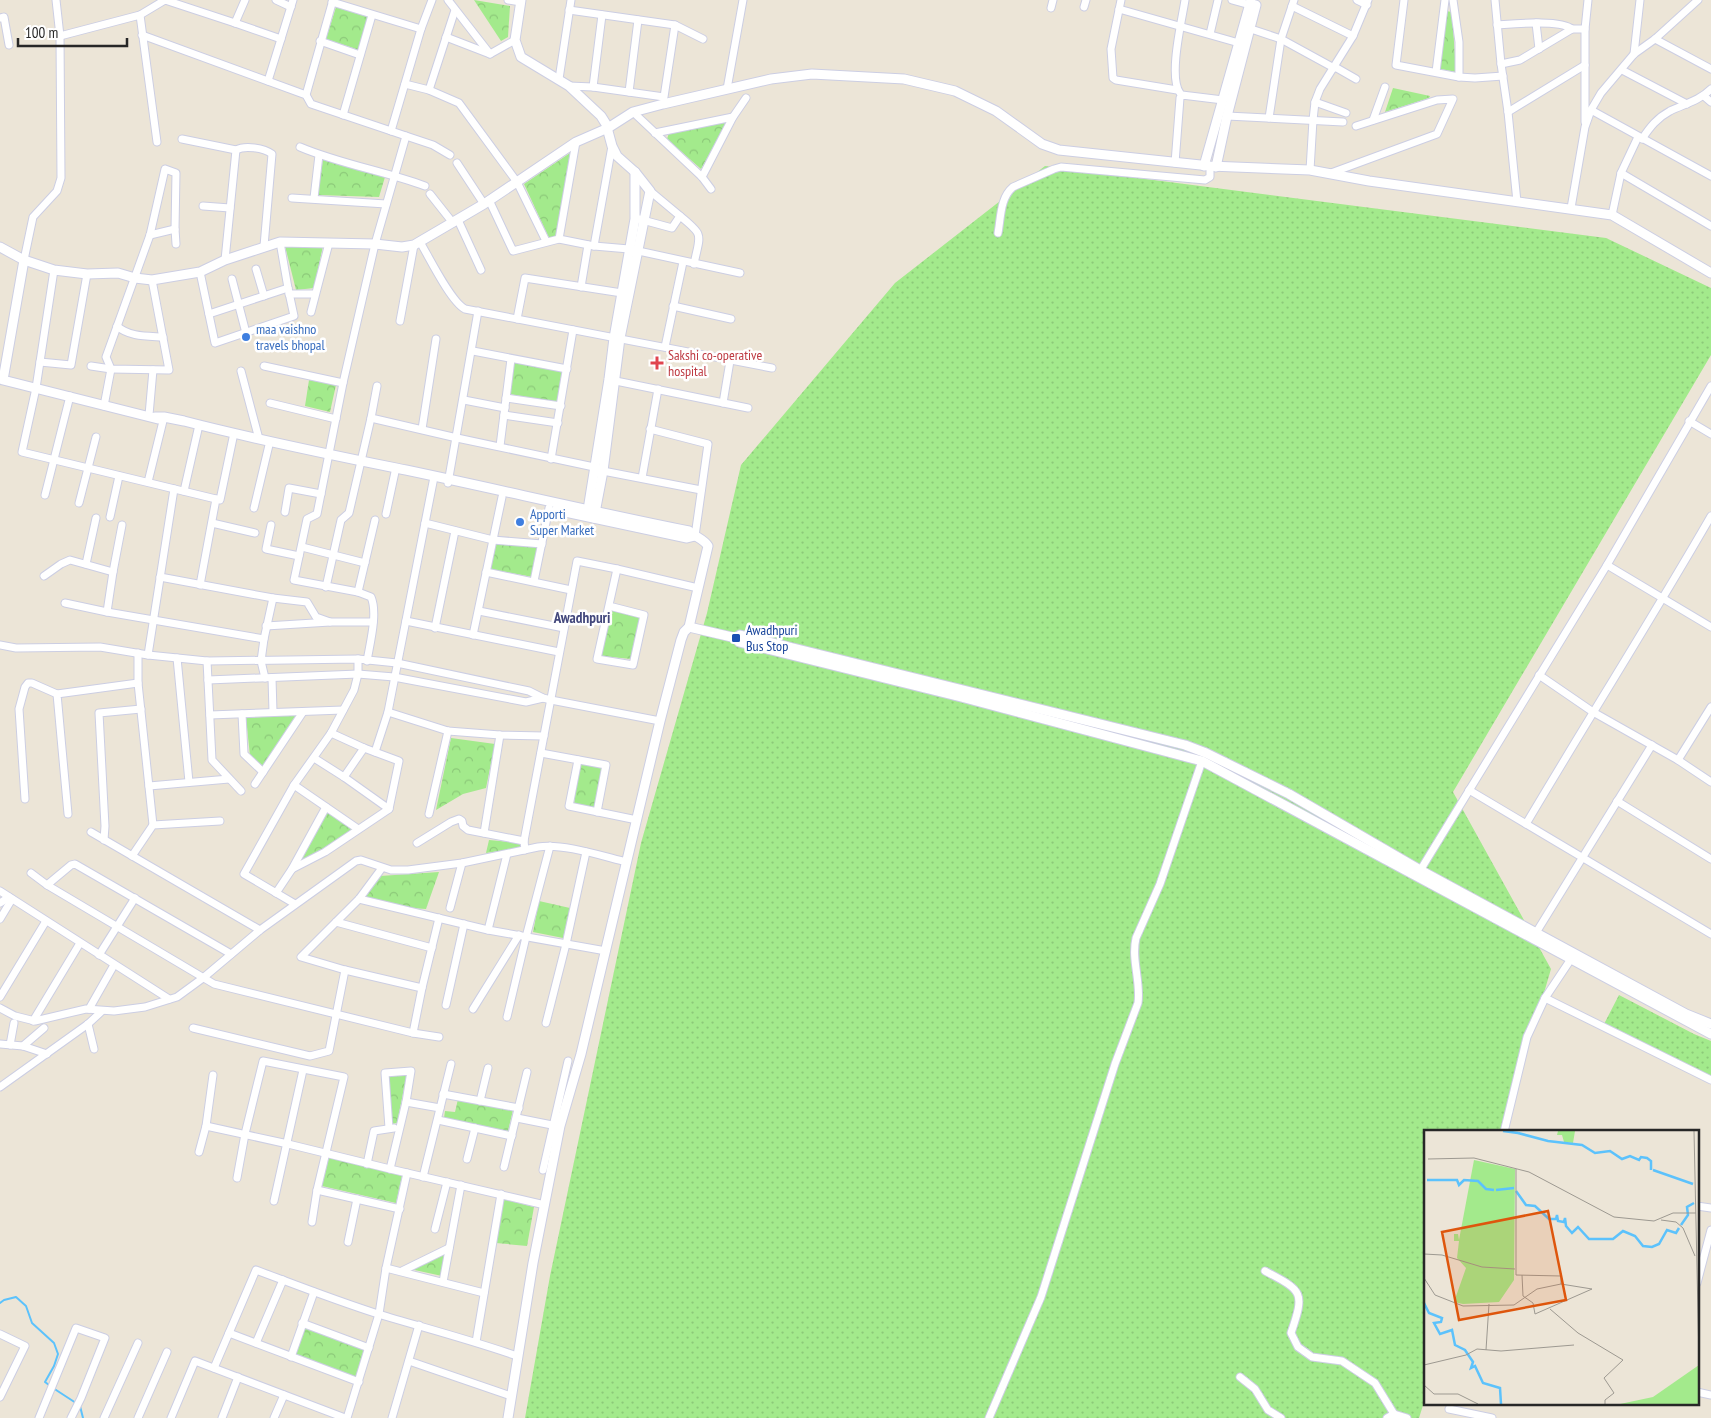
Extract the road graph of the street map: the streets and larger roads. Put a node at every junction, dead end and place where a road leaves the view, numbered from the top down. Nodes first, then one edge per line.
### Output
1 (56, 0) edge
2 (245, 0) edge
3 (276, 0) edge
4 (432, 0) edge
5 (448, 0) edge
6 (508, 0) edge
7 (571, 0) edge
8 (744, 0) edge
9 (1053, 0) edge
10 (1121, 0) edge
11 (1185, 0) edge
12 (1218, 0) edge
13 (1232, 0) edge
14 (1357, 0) edge
15 (1404, 0) edge
16 (1445, 0) edge
17 (1453, 0) edge
18 (1495, 0) edge
19 (1588, 0) edge
20 (1698, 0) edge
21 (333, 1) edge
22 (521, 1) edge
23 (1641, 1) edge
24 (1253, 2) edge
25 (292, 3) edge
26 (1293, 3) edge
27 (1368, 3) edge
28 (1051, 8) dead end
29 (1119, 9) junction
30 (456, 10) junction
31 (569, 10) junction
32 (140, 15) junction
33 (372, 15) junction
34 (602, 15) junction
35 (0, 18) edge
36 (638, 20) junction
37 (235, 22) junction
38 (1536, 23) junction
39 (675, 25) junction
40 (1497, 25) junction
41 (1181, 26) junction
42 (1585, 28) junction
43 (421, 29) junction
44 (1250, 29) junction
45 (1572, 29) junction
46 (1210, 34) junction
47 (60, 36) junction
48 (142, 36) junction
49 (446, 36) junction
50 (1353, 36) junction
51 (282, 39) junction
52 (703, 39) dead end
53 (1281, 39) junction
54 (1655, 39) junction
55 (515, 40) junction
56 (320, 41) junction
57 (1239, 43) junction
58 (9, 45) dead end
59 (1539, 49) junction
60 (490, 54) junction
61 (1634, 54) junction
62 (360, 55) junction
63 (1501, 64) junction
64 (1585, 65) junction
65 (1334, 67) junction
66 (1711, 69) edge
67 (1622, 70) junction
68 (1436, 72) junction
69 (1503, 76) junction
70 (1458, 77) junction
71 (1356, 79) dead end
72 (558, 80) junction
73 (268, 81) junction
74 (405, 84) junction
75 (569, 86) junction
76 (593, 87) junction
77 (1385, 87) dead end
78 (727, 89) junction
79 (1711, 89) edge
80 (428, 90) junction
81 (629, 92) junction
82 (1180, 92) junction
83 (306, 94) junction
84 (1704, 96) junction
85 (746, 98) dead end
86 (1223, 100) junction
87 (664, 101) junction
88 (1315, 102) junction
89 (1711, 102) edge
90 (1688, 104) junction
91 (1591, 110) junction
92 (633, 112) junction
93 (1508, 112) junction
94 (1346, 113) dead end
95 (343, 115) junction
96 (1227, 116) junction
97 (733, 118) junction
98 (1270, 118) junction
99 (1313, 120) junction
100 (1373, 120) junction
101 (1343, 122) dead end
102 (1356, 126) dead end
103 (1585, 127) junction
104 (608, 128) junction
105 (391, 131) junction
106 (655, 133) junction
107 (406, 136) junction
108 (1640, 138) junction
109 (182, 139) dead end
110 (157, 142) dead end
111 (576, 142) junction
112 (612, 146) junction
113 (300, 147) dead end
114 (236, 150) junction
115 (319, 155) junction
116 (450, 155) dead end
117 (458, 163) dead end
118 (1175, 163) junction
119 (1210, 166) junction
120 (1310, 170) junction
121 (635, 172) junction
122 (1331, 173) junction
123 (1621, 173) junction
124 (394, 175) junction
125 (1711, 176) edge
126 (702, 177) junction
127 (517, 182) junction
128 (425, 186) dead end
129 (711, 189) dead end
130 (650, 191) junction
131 (430, 194) dead end
132 (292, 198) dead end
133 (314, 198) junction
134 (487, 202) junction
135 (1517, 202) junction
136 (386, 204) junction
137 (203, 206) dead end
138 (230, 208) junction
139 (1571, 208) junction
140 (1612, 215) junction
141 (680, 216) junction
142 (639, 219) junction
143 (455, 222) junction
144 (1711, 226) edge
145 (175, 229) junction
146 (998, 233) dead end
147 (150, 234) junction
148 (559, 240) junction
149 (280, 242) junction
150 (546, 242) junction
151 (329, 243) junction
152 (176, 244) dead end
153 (375, 244) junction
154 (417, 244) junction
155 (591, 245) junction
156 (264, 246) junction
157 (0, 247) edge
158 (633, 250) junction
159 (24, 260) junction
160 (224, 260) junction
161 (683, 262) junction
162 (694, 264) junction
163 (256, 269) dead end
164 (54, 270) junction
165 (481, 270) dead end
166 (200, 272) junction
167 (740, 273) dead end
168 (1711, 273) edge
169 (87, 274) junction
170 (135, 278) junction
171 (232, 279) dead end
172 (152, 280) junction
173 (582, 287) junction
174 (288, 291) junction
175 (622, 293) junction
176 (315, 294) junction
177 (264, 296) junction
178 (238, 304) junction
179 (673, 306) junction
180 (478, 311) junction
181 (311, 312) dead end
182 (209, 314) junction
183 (730, 319) dead end
184 (517, 320) junction
185 (400, 321) dead end
186 (117, 326) junction
187 (573, 330) junction
188 (246, 333) junction
189 (162, 337) junction
190 (617, 338) junction
191 (436, 339) dead end
192 (665, 347) junction
193 (472, 351) junction
194 (511, 359) junction
195 (730, 361) junction
196 (40, 362) junction
197 (91, 366) dead end
198 (264, 366) dead end
199 (567, 368) junction
200 (772, 368) dead end
201 (111, 369) junction
202 (153, 370) junction
203 (241, 371) dead end
204 (612, 380) junction
205 (342, 382) junction
206 (377, 386) dead end
207 (1711, 386) edge
208 (36, 388) junction
209 (658, 389) junction
210 (70, 396) junction
211 (506, 398) junction
212 (464, 400) junction
213 (270, 403) dead end
214 (723, 403) junction
215 (104, 406) junction
216 (561, 406) junction
217 (748, 408) dead end
218 (504, 411) junction
219 (156, 418) junction
220 (371, 418) junction
221 (336, 419) junction
222 (1689, 421) junction
223 (558, 423) junction
224 (199, 427) junction
225 (650, 428) junction
226 (422, 429) junction
227 (1711, 434) edge
228 (234, 435) junction
229 (96, 437) dead end
230 (456, 438) junction
231 (260, 439) junction
232 (269, 445) junction
233 (500, 446) junction
234 (329, 457) junction
235 (551, 459) junction
236 (54, 460) junction
237 (360, 462) junction
238 (88, 467) junction
239 (599, 469) junction
240 (395, 472) junction
241 (119, 476) junction
242 (433, 478) junction
243 (642, 478) junction
244 (448, 481) junction
245 (148, 482) junction
246 (174, 489) junction
247 (701, 490) junction
248 (184, 491) junction
249 (321, 494) junction
250 (45, 495) dead end
251 (502, 497) junction
252 (216, 499) junction
253 (79, 503) dead end
254 (254, 508) dead end
255 (549, 508) junction
256 (284, 512) dead end
257 (386, 514) dead end
258 (590, 515) junction
259 (1711, 516) edge
260 (110, 517) dead end
261 (96, 518) dead end
262 (374, 520) dead end
263 (212, 523) junction
264 (425, 523) junction
265 (122, 525) dead end
266 (271, 525) dead end
267 (454, 531) junction
268 (255, 533) dead end
269 (695, 536) junction
270 (493, 540) junction
271 (542, 544) junction
272 (302, 547) junction
273 (333, 555) junction
274 (299, 556) junction
275 (365, 563) junction
276 (86, 564) junction
277 (1607, 564) junction
278 (617, 569) junction
279 (113, 572) junction
280 (486, 572) junction
281 (44, 576) dead end
282 (160, 577) junction
283 (534, 581) junction
284 (200, 585) junction
285 (326, 587) junction
286 (698, 588) junction
287 (571, 590) junction
288 (358, 592) junction
289 (273, 598) junction
290 (1664, 598) junction
291 (65, 603) dead end
292 (609, 606) junction
293 (479, 610) junction
294 (107, 612) junction
295 (153, 620) junction
296 (406, 621) junction
297 (330, 622) junction
298 (372, 622) junction
299 (266, 626) junction
300 (689, 627) junction
301 (1711, 627) edge
302 (435, 628) junction
303 (564, 628) junction
304 (473, 635) junction
305 (736, 638) junction
306 (264, 639) junction
307 (0, 645) edge
308 (559, 652) junction
309 (138, 653) junction
310 (148, 655) junction
311 (177, 658) junction
312 (358, 659) junction
313 (367, 660) junction
314 (261, 661) junction
315 (207, 662) junction
316 (397, 663) junction
317 (358, 674) junction
318 (1539, 675) junction
319 (394, 677) junction
320 (269, 678) junction
321 (208, 680) junction
322 (138, 683) junction
323 (57, 694) junction
324 (543, 698) junction
325 (551, 700) junction
326 (1711, 707) edge
327 (141, 709) junction
328 (343, 710) junction
329 (273, 712) junction
330 (303, 712) junction
331 (388, 712) junction
332 (1593, 712) junction
333 (242, 714) junction
334 (210, 715) junction
335 (660, 721) junction
336 (448, 731) junction
337 (330, 733) junction
338 (500, 735) junction
339 (544, 736) junction
340 (1652, 745) junction
341 (364, 748) junction
342 (375, 752) junction
343 (541, 753) junction
344 (314, 758) junction
345 (578, 760) junction
346 (1678, 760) junction
347 (1202, 761) junction
348 (1224, 768) junction
349 (263, 772) junction
350 (344, 777) junction
351 (229, 779) junction
352 (189, 782) junction
353 (1711, 782) edge
354 (255, 784) dead end
355 (294, 785) junction
356 (149, 786) junction
357 (241, 790) dead end
358 (1469, 790) junction
359 (26, 799) dead end
360 (1617, 801) junction
361 (326, 807) junction
362 (389, 809) junction
363 (597, 812) junction
364 (68, 814) dead end
365 (430, 814) dead end
366 (637, 820) junction
367 (220, 821) dead end
368 (1526, 824) junction
369 (153, 825) junction
370 (358, 829) junction
371 (91, 832) dead end
372 (484, 833) junction
373 (104, 840) junction
374 (524, 841) junction
375 (417, 843) dead end
376 (550, 846) junction
377 (525, 850) junction
378 (586, 852) junction
379 (507, 854) junction
380 (132, 856) junction
381 (1582, 858) junction
382 (1711, 859) edge
383 (627, 862) junction
384 (462, 863) junction
385 (382, 868) junction
386 (292, 869) junction
387 (32, 873) dead end
388 (1418, 873) junction
389 (47, 885) junction
390 (0, 891) edge
391 (276, 892) junction
392 (10, 898) junction
393 (135, 898) junction
394 (359, 899) junction
395 (0, 903) edge
396 (295, 904) junction
397 (450, 908) dead end
398 (0, 918) edge
399 (439, 918) junction
400 (46, 921) junction
401 (336, 922) junction
402 (464, 924) junction
403 (117, 926) junction
404 (260, 930) junction
405 (488, 930) junction
406 (1711, 934) edge
407 (523, 936) junction
408 (1534, 936) junction
409 (80, 943) junction
410 (566, 944) junction
411 (432, 948) junction
412 (606, 951) junction
413 (231, 954) junction
414 (99, 955) junction
415 (1571, 959) junction
416 (114, 965) junction
417 (345, 970) junction
418 (203, 978) junction
419 (422, 988) junction
420 (0, 997) edge
421 (1545, 998) junction
422 (169, 999) junction
423 (446, 1005) dead end
424 (0, 1008) edge
425 (89, 1009) junction
426 (473, 1009) dead end
427 (102, 1011) junction
428 (337, 1015) junction
429 (507, 1016) dead end
430 (33, 1021) junction
431 (14, 1023) dead end
432 (88, 1024) junction
433 (546, 1024) dead end
434 (1711, 1024) edge
435 (44, 1028) dead end
436 (193, 1028) dead end
437 (413, 1033) junction
438 (1711, 1034) edge
439 (439, 1037) dead end
440 (0, 1044) edge
441 (10, 1045) junction
442 (23, 1046) junction
443 (94, 1049) dead end
444 (46, 1054) junction
445 (568, 1061) dead end
446 (452, 1064) dead end
447 (488, 1068) dead end
448 (303, 1070) junction
449 (527, 1072) dead end
450 (213, 1076) dead end
451 (1711, 1080) edge
452 (0, 1087) edge
453 (443, 1094) junction
454 (480, 1101) junction
455 (406, 1102) junction
456 (440, 1108) junction
457 (519, 1108) junction
458 (517, 1118) junction
459 (438, 1120) junction
460 (206, 1126) junction
461 (556, 1126) junction
462 (399, 1127) junction
463 (389, 1128) junction
464 (475, 1128) junction
465 (1504, 1130) edge
466 (245, 1134) junction
467 (512, 1136) junction
468 (288, 1144) junction
469 (200, 1152) dead end
470 (326, 1152) junction
471 (467, 1158) dead end
472 (367, 1164) junction
473 (504, 1167) dead end
474 (390, 1169) junction
475 (542, 1170) dead end
476 (408, 1174) junction
477 (423, 1177) junction
478 (237, 1178) dead end
479 (447, 1182) junction
480 (461, 1186) junction
481 (317, 1190) junction
482 (501, 1194) junction
483 (357, 1199) junction
484 (274, 1201) dead end
485 (545, 1205) junction
486 (1698, 1206) edge
487 (1711, 1208) edge
488 (400, 1209) junction
489 (312, 1222) dead end
490 (435, 1229) dead end
491 (1711, 1230) edge
492 (348, 1242) dead end
493 (450, 1248) junction
494 (386, 1268) junction
495 (1265, 1271) dead end
496 (402, 1272) junction
497 (1698, 1274) edge
498 (283, 1280) junction
499 (443, 1282) junction
500 (314, 1292) junction
501 (484, 1293) junction
502 (379, 1314) junction
503 (302, 1323) junction
504 (420, 1325) junction
505 (229, 1332) junction
506 (0, 1334) edge
507 (256, 1342) junction
508 (476, 1342) junction
509 (138, 1343) dead end
510 (369, 1348) junction
511 (166, 1352) dead end
512 (517, 1356) junction
513 (291, 1357) junction
514 (409, 1361) junction
515 (214, 1368) junction
516 (1240, 1377) dead end
517 (238, 1378) junction
518 (359, 1382) junction
519 (1698, 1392) edge
520 (284, 1395) junction
521 (1711, 1395) edge
522 (511, 1396) junction
523 (0, 1397) edge
524 (1450, 1406) edge
525 (1390, 1416) edge
526 (39, 1418) edge
527 (71, 1418) edge
528 (104, 1418) edge
529 (138, 1418) edge
530 (171, 1418) edge
531 (222, 1418) edge
532 (274, 1418) edge
533 (346, 1418) edge
534 (392, 1418) edge
535 (508, 1418) edge
536 (989, 1418) edge
537 (1281, 1418) edge
538 (1407, 1418) edge
539 (1447, 1418) edge
540 (1492, 1418) edge

1 - 47 street
2 - 37 street
3 - 25 street
4 - 43 street
5 - 30 street
6 - 22 street
7 - 31 street
8 - 78 street
9 - 28 street
10 - 29 street
11 - 41 street
12 - 46 street
13 - 24 street
14 - 27 street
15 - 68 street
16 - 68 street
17 - 70 street
18 - 40 street
19 - 42 street
20 - 54 street
21 - 33 street
21 - 56 street
22 - 55 street
23 - 61 street
24 - 44 street
24 - 57 street
25 - 51 street
26 - 50 street
26 - 53 street
27 - 50 street
29 - 41 street
29 - 82 street
30 - 49 street
30 - 60 street
31 - 34 street
31 - 72 street
32 - 37 street
32 - 47 street
32 - 48 street
33 - 43 street
33 - 62 street
34 - 36 street
34 - 76 street
35 - 58 street
36 - 39 street
36 - 81 street
37 - 51 street
38 - 40 street
38 - 45 street
38 - 59 street
39 - 52 street
39 - 87 street
40 - 63 street
41 - 46 street
41 - 82 street
42 - 45 street
42 - 64 street
43 - 74 street
44 - 53 street
44 - 96 street
45 - 59 street
46 - 57 street
47 - 159 street
48 - 73 street
48 - 110 street
49 - 60 street
49 - 80 street
50 - 65 street
51 - 73 street
53 - 65 street
53 - 98 street
54 - 61 street
54 - 66 street
55 - 60 street
55 - 72 street
56 - 62 street
56 - 83 street
57 - 86 street
59 - 63 street
61 - 67 street
62 - 95 street
63 - 69 street
64 - 93 street
64 - 103 street
65 - 71 street
65 - 88 street
67 - 90 street
67 - 91 street
68 - 70 street
69 - 70 street
69 - 93 street
72 - 75 street
73 - 83 street
74 - 80 street
74 - 105 street
75 - 76 street
75 - 104 street
76 - 81 street
77 - 100 street
78 - 87 street
78 - 118 street
79 - 84 street
80 - 127 street
81 - 87 street
82 - 86 street
82 - 118 street
83 - 95 street
84 - 89 street
84 - 90 street
85 - 97 street
86 - 119 street
87 - 92 street
88 - 94 street
88 - 99 street
90 - 108 street
91 - 103 street
91 - 108 street
92 - 104 street
92 - 106 street
93 - 135 street
95 - 105 street
96 - 98 street
96 - 119 street
97 - 106 street
97 - 126 street
98 - 99 street
99 - 101 street
99 - 120 street
100 - 102 street
100 - 122 street
103 - 139 street
104 - 111 street
104 - 112 street
105 - 107 street
106 - 126 street
107 - 116 street
107 - 124 street
108 - 123 street
108 - 125 street
109 - 114 street
111 - 127 street
111 - 148 street
112 - 121 street
112 - 155 street
113 - 115 street
114 - 138 street
114 - 156 street
115 - 124 street
115 - 133 street
117 - 134 street
118 - 119 street
119 - 120 street
119 - 146 street
120 - 122 street
121 - 130 street
121 - 142 street
122 - 135 street
123 - 140 street
123 - 144 street
124 - 128 street
124 - 136 street
126 - 129 street
127 - 134 street
127 - 150 street
130 - 141 street
130 - 142 street
131 - 143 street
132 - 133 street
133 - 136 street
134 - 143 street
134 - 150 street
135 - 139 street
136 - 153 street
137 - 138 street
138 - 160 street
139 - 140 street
140 - 168 street
141 - 142 street
141 - 162 street
142 - 158 street
143 - 154 street
143 - 165 street
145 - 147 street
145 - 147 street
145 - 152 street
147 - 170 street
148 - 150 street
148 - 155 street
149 - 151 street
149 - 156 street
149 - 174 street
151 - 153 street
151 - 176 street
153 - 154 street
153 - 205 street
154 - 180 street
154 - 185 street
155 - 158 street
155 - 173 street
156 - 160 street
157 - 159 street
158 - 161 street
158 - 175 street
158 - 190 street
159 - 164 street
159 - 208 street
160 - 166 street
161 - 162 street
161 - 179 street
162 - 167 street
163 - 177 street
164 - 169 street
164 - 196 street
166 - 172 street
166 - 182 street
169 - 170 street
169 - 196 street
170 - 172 street
170 - 186 street
171 - 178 street
172 - 189 street
173 - 175 street
173 - 184 street
174 - 176 street
174 - 177 street
174 - 188 street
175 - 190 street
176 - 181 street
177 - 178 street
178 - 182 street
178 - 188 street
179 - 183 street
179 - 192 street
180 - 184 street
180 - 193 street
182 - 188 street
184 - 187 street
186 - 189 street
186 - 201 street
187 - 190 street
187 - 199 street
189 - 202 street
190 - 192 street
190 - 204 street
191 - 226 street
192 - 195 street
193 - 194 street
193 - 212 street
194 - 199 street
194 - 211 street
195 - 200 street
195 - 214 street
196 - 208 street
197 - 201 street
198 - 205 street
199 - 216 street
201 - 202 street
201 - 215 street
202 - 219 street
203 - 231 street
204 - 209 street
204 - 239 street
205 - 221 street
206 - 220 street
207 - 222 street
208 - 210 street
208 - 236 street
209 - 214 street
209 - 225 street
210 - 215 street
210 - 236 street
211 - 216 street
211 - 218 street
212 - 218 street
212 - 230 street
213 - 221 street
214 - 217 street
215 - 219 street
216 - 223 street
218 - 223 street
218 - 233 street
219 - 224 street
219 - 245 street
220 - 226 street
220 - 237 street
221 - 234 street
222 - 227 street
222 - 277 street
223 - 235 street
224 - 228 street
224 - 248 street
225 - 243 street
225 - 247 street
226 - 230 street
228 - 231 street
228 - 232 street
228 - 252 street
229 - 238 street
230 - 233 street
230 - 244 street
231 - 234 street
232 - 234 street
232 - 254 street
233 - 235 street
234 - 237 street
234 - 249 street
235 - 239 street
236 - 238 street
236 - 250 street
237 - 240 street
237 - 242 street
237 - 273 street
238 - 241 street
238 - 253 street
239 - 243 street
239 - 258 street
240 - 242 street
240 - 257 street
241 - 245 street
241 - 260 street
242 - 244 street
242 - 264 street
243 - 247 street
244 - 251 street
244 - 258 street
245 - 246 street
246 - 248 street
246 - 282 street
247 - 269 street
248 - 252 street
249 - 256 street
249 - 272 street
251 - 255 street
251 - 270 street
252 - 263 street
255 - 258 street
255 - 271 street
258 - 269 street
259 - 290 street
261 - 276 street
262 - 275 street
263 - 268 street
263 - 284 street
264 - 267 street
264 - 296 street
265 - 279 street
266 - 274 street
267 - 270 street
267 - 302 street
269 - 286 street
270 - 271 street
270 - 280 street
271 - 283 street
272 - 273 street
272 - 274 street
273 - 275 street
273 - 285 street
274 - 285 street
275 - 288 street
276 - 279 street
276 - 281 street
277 - 290 street
277 - 318 street
278 - 286 street
278 - 287 street
278 - 292 street
279 - 294 street
280 - 283 street
280 - 293 street
282 - 284 street
282 - 295 street
283 - 287 street
284 - 289 street
285 - 288 street
286 - 300 street
287 - 303 street
288 - 298 street
289 - 297 street
289 - 299 street
290 - 301 street
290 - 332 street
291 - 294 street
292 - 292 street
293 - 303 street
293 - 304 street
294 - 295 street
295 - 306 street
295 - 310 street
296 - 302 street
296 - 316 street
297 - 298 street
297 - 299 street
298 - 313 street
299 - 306 street
300 - 305 street
300 - 335 street
302 - 304 street
303 - 308 street
304 - 308 street
305 - 347 street
305 - 348 street
306 - 314 street
307 - 309 street
308 - 325 street
309 - 310 street
309 - 322 street
310 - 311 street
311 - 315 street
311 - 352 street
312 - 313 street
312 - 314 street
312 - 317 street
313 - 316 street
314 - 315 street
314 - 320 street
315 - 321 street
316 - 319 street
316 - 324 street
317 - 319 street
317 - 320 street
317 - 328 street
318 - 332 street
318 - 358 street
319 - 324 street
319 - 331 street
320 - 321 street
320 - 329 street
321 - 334 street
322 - 323 street
322 - 327 street
323 - 359 street
323 - 364 street
324 - 325 street
325 - 335 street
325 - 339 street
326 - 346 street
327 - 356 street
327 - 373 street
328 - 330 street
328 - 337 street
329 - 330 street
329 - 333 street
330 - 349 street
331 - 336 street
331 - 342 street
332 - 340 street
332 - 368 street
333 - 334 street
333 - 349 street
334 - 351 street
335 - 366 street
336 - 338 street
336 - 365 street
337 - 341 street
337 - 344 street
338 - 339 street
338 - 372 street
339 - 343 street
340 - 346 street
340 - 360 street
341 - 342 street
341 - 350 street
342 - 362 street
343 - 345 street
343 - 374 street
344 - 350 street
344 - 355 street
345 - 363 street
345 - 363 street
346 - 353 street
347 - 348 street
347 - 536 street
348 - 388 street
349 - 354 street
350 - 362 street
351 - 352 street
351 - 357 street
352 - 356 street
355 - 361 street
355 - 391 street
356 - 369 street
358 - 368 street
358 - 388 street
360 - 381 street
360 - 382 street
361 - 370 street
361 - 386 street
362 - 370 street
363 - 366 street
366 - 383 street
367 - 369 street
368 - 381 street
369 - 380 street
370 - 386 street
371 - 373 street
372 - 374 street
372 - 375 street
373 - 380 street
374 - 377 street
376 - 377 street
376 - 378 street
376 - 407 street
377 - 379 street
378 - 383 street
378 - 410 street
379 - 384 street
379 - 405 street
380 - 404 street
381 - 406 street
381 - 408 street
383 - 412 street
384 - 385 street
384 - 397 street
385 - 394 street
385 - 396 street
386 - 391 street
387 - 389 street
388 - 408 street
389 - 393 street
389 - 403 street
390 - 392 street
391 - 396 street
392 - 395 street
392 - 398 street
392 - 400 street
393 - 403 street
393 - 413 street
394 - 399 street
394 - 401 street
396 - 404 street
399 - 402 street
399 - 411 street
400 - 409 street
400 - 420 street
401 - 411 street
401 - 417 street
402 - 405 street
402 - 423 street
403 - 414 street
403 - 418 street
404 - 413 street
405 - 407 street
407 - 410 street
407 - 426 street
407 - 429 street
408 - 415 street
408 - 434 street
409 - 414 street
409 - 430 street
410 - 412 street
410 - 433 street
411 - 419 street
412 - 461 street
413 - 418 street
414 - 416 street
415 - 421 street
415 - 438 street
416 - 422 street
416 - 425 street
417 - 419 street
417 - 428 street
418 - 422 street
418 - 428 street
419 - 437 street
421 - 451 street
421 - 465 street
422 - 427 street
424 - 430 street
425 - 427 street
425 - 430 street
427 - 432 street
428 - 436 street
428 - 437 street
431 - 441 street
432 - 443 street
432 - 444 street
435 - 442 street
437 - 439 street
440 - 441 street
441 - 442 street
442 - 444 street
444 - 452 street
445 - 461 street
446 - 453 street
447 - 454 street
448 - 466 street
448 - 468 street
448 - 470 street
449 - 457 street
450 - 460 street
453 - 454 street
453 - 456 street
454 - 457 street
455 - 456 street
455 - 462 street
455 - 463 street
456 - 459 street
457 - 458 street
458 - 461 street
458 - 467 street
459 - 464 street
459 - 477 street
460 - 466 street
460 - 469 street
461 - 475 street
461 - 485 street
462 - 463 street
462 - 474 street
463 - 472 street
464 - 467 street
464 - 471 street
466 - 468 street
466 - 478 street
467 - 473 street
468 - 470 street
468 - 484 street
470 - 472 street
470 - 481 street
472 - 474 street
474 - 476 street
476 - 477 street
476 - 488 street
477 - 479 street
479 - 480 street
479 - 490 street
480 - 482 street
480 - 493 street
481 - 483 street
481 - 489 street
482 - 485 street
482 - 501 street
483 - 488 street
483 - 492 street
485 - 512 street
486 - 487 street
488 - 494 street
491 - 497 street
493 - 496 street
493 - 499 street
494 - 496 street
494 - 502 street
495 - 525 street
496 - 499 street
498 - 500 street
498 - 505 street
498 - 507 street
499 - 501 street
500 - 502 street
500 - 503 street
501 - 508 street
502 - 504 street
502 - 510 street
503 - 510 street
503 - 513 street
504 - 508 street
504 - 514 street
505 - 507 street
505 - 515 street
506 - 523 street
507 - 513 street
508 - 512 street
509 - 528 street
510 - 518 street
511 - 529 street
512 - 522 street
513 - 518 street
514 - 522 street
514 - 534 street
515 - 517 street
515 - 530 street
516 - 537 street
517 - 520 street
517 - 531 street
518 - 533 street
519 - 521 street
520 - 532 street
520 - 533 street
522 - 535 street
524 - 539 street
524 - 540 street
525 - 538 street
526 - 527 street

